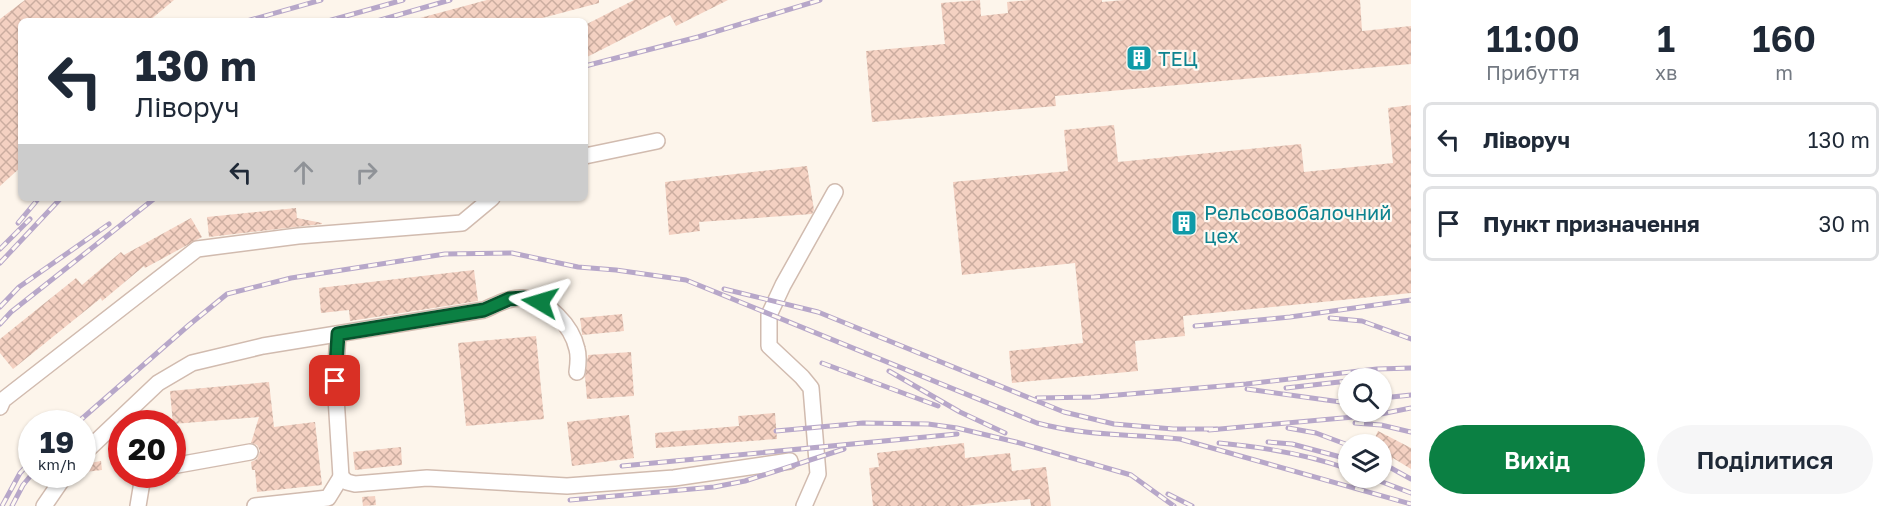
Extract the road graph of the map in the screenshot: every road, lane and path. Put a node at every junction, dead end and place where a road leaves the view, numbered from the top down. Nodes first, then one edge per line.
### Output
1 (657, 141) dead end
2 (588, 155) edge
3 (835, 192) dead end
4 (489, 201) edge
5 (338, 334) junction
6 (577, 372) dead end
7 (1, 402) edge
8 (96, 442) edge
9 (250, 452) dead end
10 (790, 461) dead end
11 (186, 463) edge
12 (341, 477) junction
13 (56, 488) edge
14 (141, 488) edge
15 (44, 506) edge
16 (138, 506) edge
17 (255, 506) edge
18 (804, 506) edge

1 - 2 lane
3 - 18 lane
4 - 7 lane
5 - 6 lane
5 - 8 lane
5 - 12 lane
9 - 11 lane
10 - 12 lane
12 - 17 lane
13 - 15 lane
14 - 16 lane

